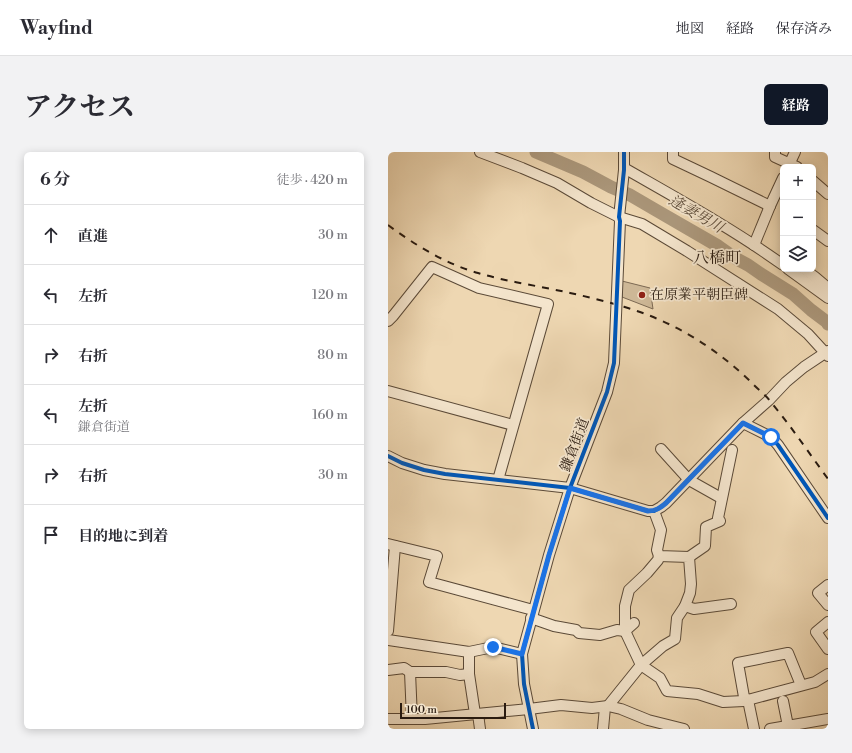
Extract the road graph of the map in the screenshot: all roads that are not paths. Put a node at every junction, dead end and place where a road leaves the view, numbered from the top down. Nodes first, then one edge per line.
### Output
1 (480, 152) edge
2 (624, 152) edge
3 (673, 152) edge
4 (764, 152) edge
5 (795, 152) edge
6 (775, 154) edge
7 (789, 164) edge
8 (792, 164) edge
9 (624, 169) junction
10 (780, 184) edge
11 (816, 184) edge
12 (828, 194) edge
13 (770, 206) junction
14 (619, 215) junction
15 (816, 232) edge
16 (828, 241) edge
17 (754, 245) junction
18 (780, 263) edge
19 (792, 272) edge
20 (808, 272) edge
21 (828, 288) edge
22 (828, 298) edge
23 (388, 321) edge
24 (827, 353) edge
25 (388, 391) edge
26 (743, 423) junction
27 (513, 425) junction
28 (661, 449) dead end
29 (732, 450) dead end
30 (388, 456) edge
31 (498, 480) junction
32 (689, 480) junction
33 (570, 488) junction
34 (722, 498) junction
35 (654, 511) junction
36 (828, 518) edge
37 (392, 545) edge
38 (660, 556) junction
39 (689, 557) junction
40 (828, 585) edge
41 (731, 604) dead end
42 (828, 605) edge
43 (685, 606) junction
44 (532, 614) junction
45 (828, 622) edge
46 (634, 623) dead end
47 (388, 631) edge
48 (625, 631) junction
49 (388, 640) edge
50 (828, 649) edge
51 (469, 652) junction
52 (522, 654) junction
53 (641, 665) junction
54 (388, 670) edge
55 (410, 672) junction
56 (469, 674) junction
57 (828, 674) edge
58 (801, 685) junction
59 (748, 700) junction
60 (783, 701) dead end
61 (606, 706) junction
62 (529, 709) junction
63 (476, 714) junction
64 (388, 719) edge
65 (412, 719) junction
66 (425, 719) junction
67 (828, 719) edge
68 (786, 727) edge
69 (429, 729) edge
70 (480, 729) edge
71 (533, 729) edge
72 (604, 729) edge
73 (684, 729) edge
74 (754, 729) edge
75 (770, 729) edge

1 - 14 street
2 - 9 street
3 - 13 street
4 - 6 street
5 - 8 street
6 - 7 street
9 - 14 street, 鎌倉街道
9 - 17 street
10 - 13 street
11 - 12 street
13 - 17 street
14 - 24 street
14 - 33 street, 鎌倉街道
15 - 16 street
17 - 18 street
19 - 22 street
20 - 21 street
23 - 27 street
24 - 26 street
25 - 27 street
26 - 32 street
26 - 36 street
27 - 31 street
28 - 32 street
29 - 34 street
30 - 31 street
31 - 33 street
32 - 34 street
32 - 35 street
33 - 35 street
33 - 44 street, 鎌倉街道
34 - 39 street
35 - 38 street
37 - 44 street
37 - 47 street
38 - 39 street
38 - 48 street
39 - 43 street
40 - 42 street
41 - 43 street
43 - 53 street
44 - 48 street
44 - 52 street, 鎌倉街道
45 - 50 street
46 - 48 street
48 - 53 street
49 - 51 street
51 - 52 street
51 - 56 street
52 - 62 street, 鎌倉街道
53 - 59 street
53 - 61 street
54 - 55 street
55 - 56 street
55 - 65 street
56 - 63 street
57 - 58 street
58 - 59 street
58 - 59 street
59 - 74 street
60 - 68 street
61 - 62 street
61 - 72 street
61 - 73 street
62 - 63 street
62 - 71 street, 鎌倉街道
63 - 66 street
63 - 70 street
64 - 65 street
65 - 66 street
66 - 69 street
67 - 68 street
68 - 75 street

